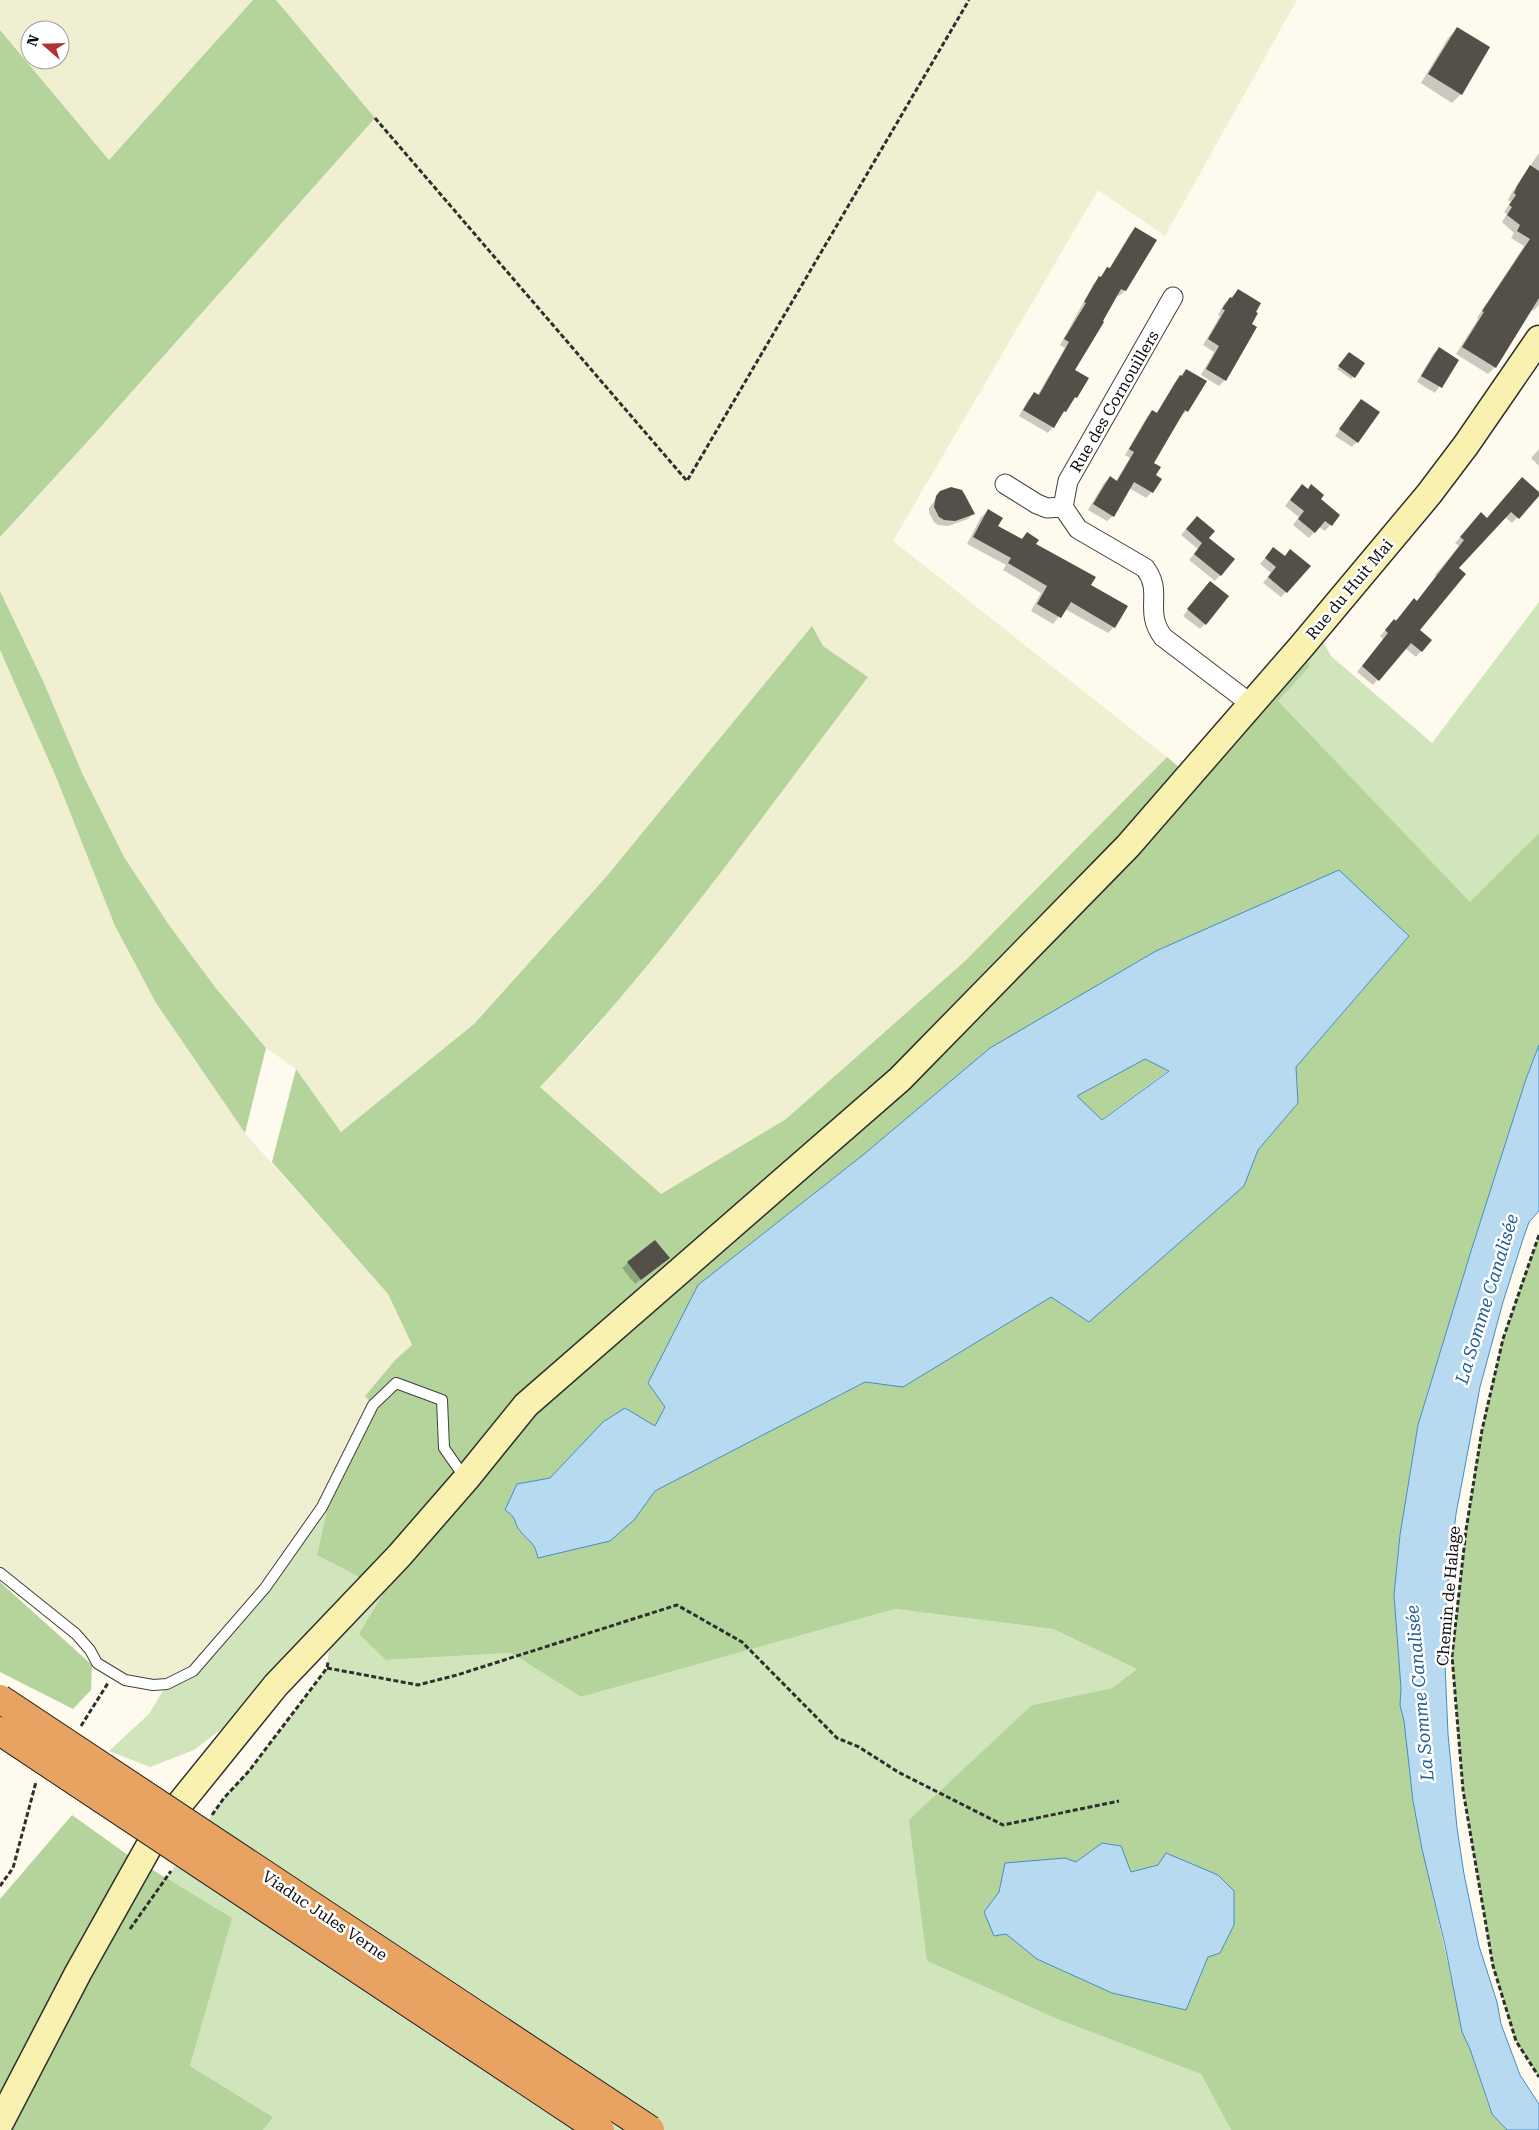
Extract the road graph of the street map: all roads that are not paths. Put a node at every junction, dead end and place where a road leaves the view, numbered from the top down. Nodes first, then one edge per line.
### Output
1 (1173, 297) dead end
2 (1539, 339) edge
3 (1005, 484) dead end
4 (1063, 507) junction
5 (1251, 704) junction
6 (466, 1479) junction
7 (0, 1573) edge
8 (0, 1699) edge
9 (0, 1731) edge
10 (0, 2123) edge
11 (600, 2130) edge
12 (650, 2130) edge

1 - 4 street, Rue des Cornouillers
2 - 5 street, Rue du Huit Mai
3 - 4 street
4 - 5 street
5 - 6 street, Rue du Huit Mai
6 - 7 lane
6 - 10 street, Rue du Huit Mai
8 - 12 highway, Viaduc Jules Verne, bridge
9 - 11 highway, Viaduc Jules Verne, bridge

